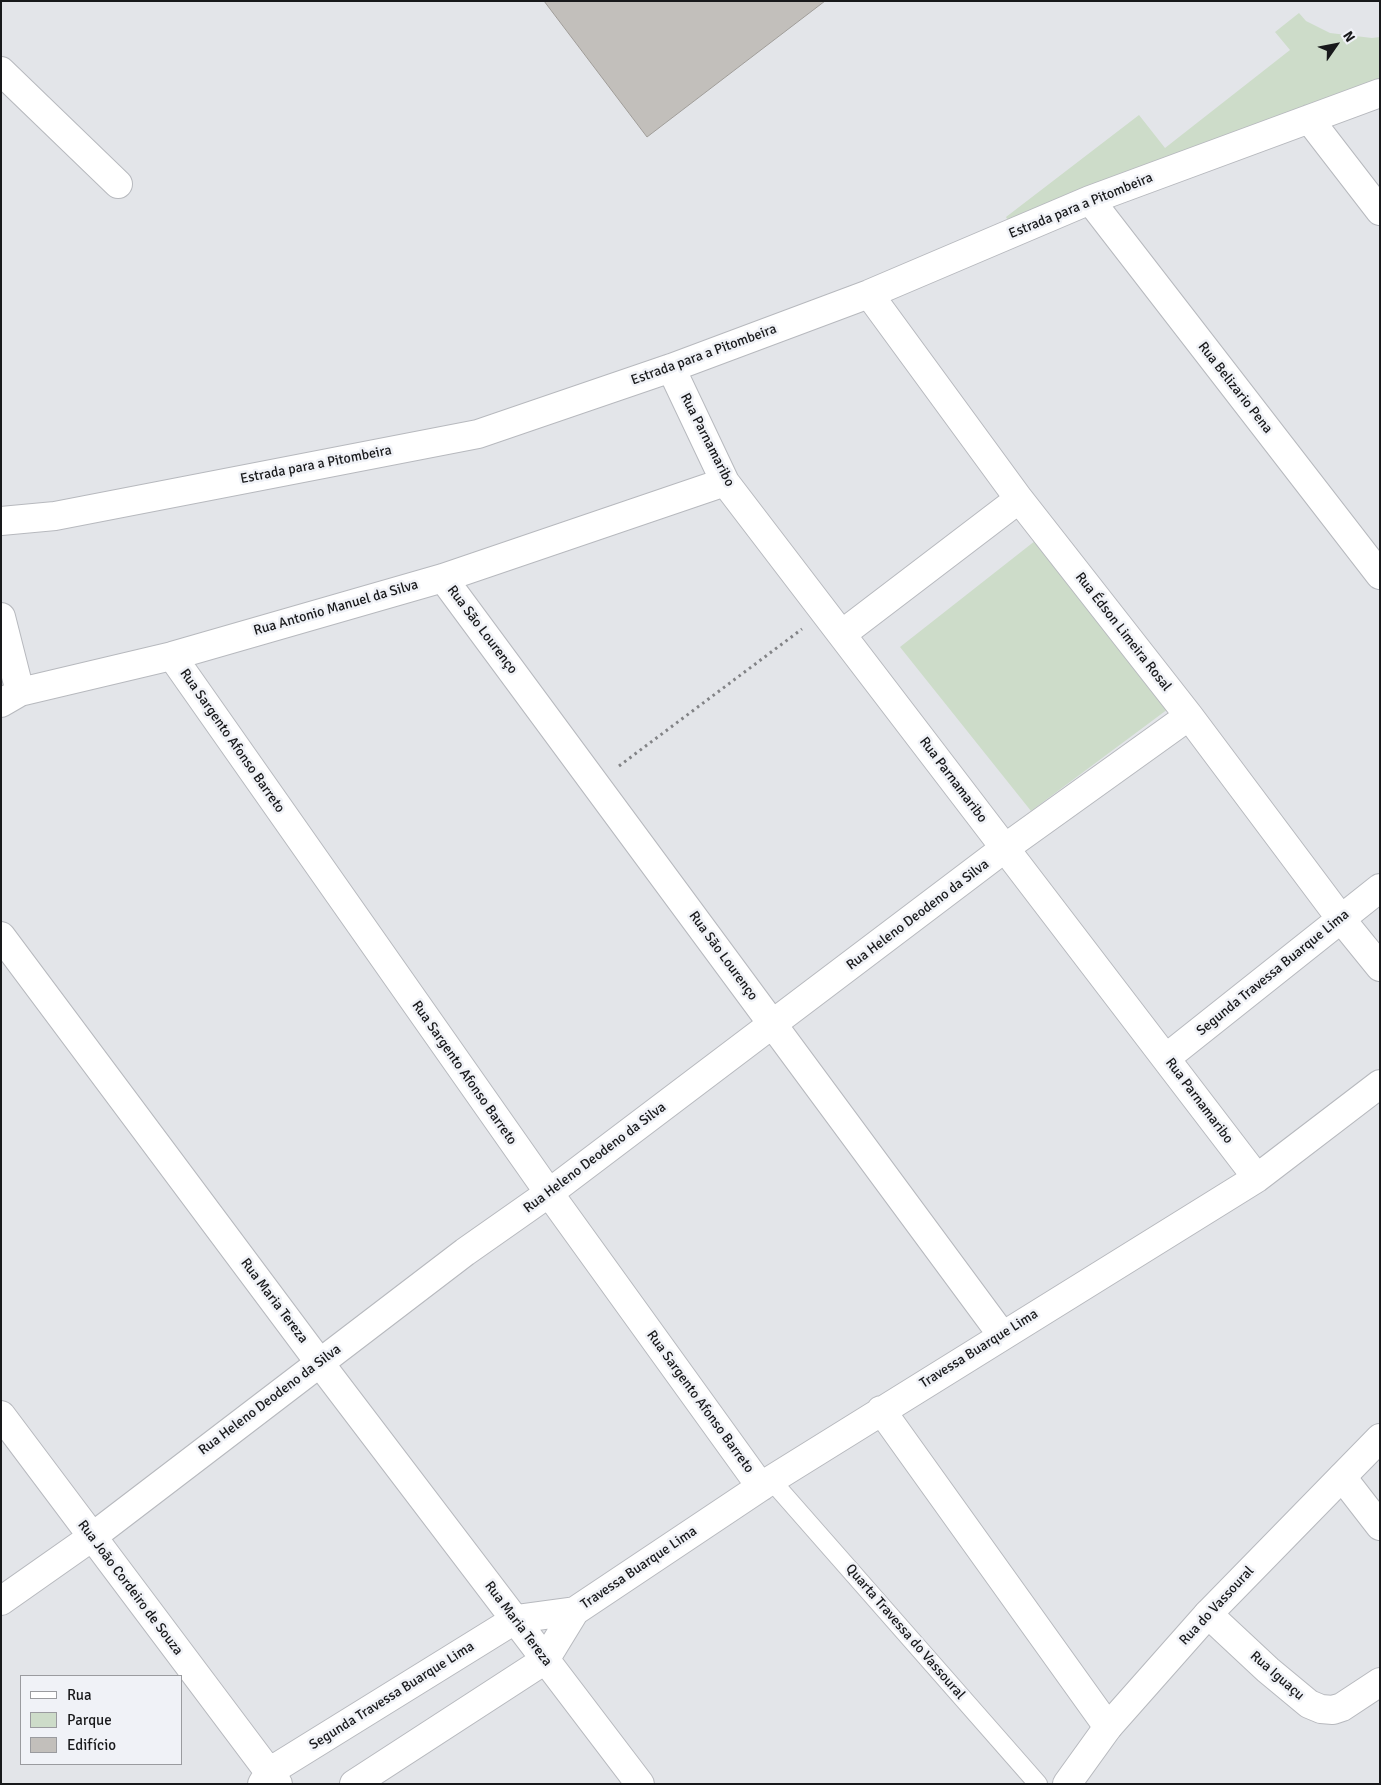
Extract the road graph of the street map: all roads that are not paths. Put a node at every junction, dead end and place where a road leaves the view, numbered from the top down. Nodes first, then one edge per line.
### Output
1 (1, 71) edge
2 (1380, 93) edge
3 (1308, 119) junction
4 (118, 184) dead end
5 (1090, 200) junction
6 (1380, 211) edge
7 (869, 294) junction
8 (671, 368) junction
9 (725, 482) junction
10 (1019, 499) junction
11 (1, 521) edge
12 (1380, 575) edge
13 (443, 578) junction
14 (1, 617) edge
15 (842, 634) junction
16 (172, 656) junction
17 (10, 698) edge
18 (1189, 716) junction
19 (1005, 848) junction
20 (1380, 888) edge
21 (1341, 919) junction
22 (1, 936) edge
23 (1380, 967) edge
24 (773, 1024) junction
25 (1166, 1058) junction
26 (1380, 1084) edge
27 (1258, 1178) junction
28 (548, 1194) junction
29 (1002, 1335) junction
30 (319, 1362) junction
31 (881, 1410) junction
32 (1, 1415) edge
33 (1380, 1438) edge
34 (1342, 1477) junction
35 (766, 1483) junction
36 (1380, 1526) edge
37 (92, 1537) junction
38 (1, 1601) edge
39 (575, 1610) junction
40 (1208, 1614) junction
41 (516, 1619) junction
42 (545, 1660) junction
43 (1380, 1682) edge
44 (1108, 1727) junction
45 (270, 1780) edge
46 (354, 1784) edge
47 (640, 1784) edge
48 (1038, 1784) edge
49 (1066, 1784) edge

1 - 4 street
2 - 3 street, Estrada para a Pitombeira
3 - 5 street, Estrada para a Pitombeira
3 - 6 street
5 - 7 street, Estrada para a Pitombeira
5 - 12 street, Rua Belizario Pena
7 - 8 street, Estrada para a Pitombeira
7 - 10 street, Rua Édson Limeira Rosal
8 - 9 street, Rua Parnamaribo
8 - 11 street, Estrada para a Pitombeira
9 - 13 street, Rua Antonio Manuel da Silva
9 - 15 street, Rua Parnamaribo
10 - 15 street
10 - 18 street, Rua Édson Limeira Rosal
13 - 16 street, Rua Antonio Manuel da Silva
13 - 24 street, Rua São Lourenço
14 - 17 street
15 - 19 street, Rua Parnamaribo
16 - 17 street, Rua Antonio Manuel da Silva
16 - 28 street, Rua Sargento Afonso Barreto
18 - 19 street, Rua Heleno Deodeno da Silva
18 - 21 street, Rua Édson Limeira Rosal
19 - 24 street, Rua Heleno Deodeno da Silva
19 - 25 street, Rua Parnamaribo
20 - 21 street, Segunda Travessa Buarque Lima
21 - 23 street, Rua Édson Limeira Rosal
21 - 25 street, Segunda Travessa Buarque Lima
22 - 30 street, Rua Maria Tereza
24 - 28 street, Rua Heleno Deodeno da Silva
24 - 29 street, Rua São Lourenço
25 - 27 street, Rua Parnamaribo
26 - 27 street, Travessa Buarque Lima
27 - 29 street, Travessa Buarque Lima
28 - 30 street, Rua Heleno Deodeno da Silva
28 - 35 street, Rua Sargento Afonso Barreto
29 - 31 street, Travessa Buarque Lima
30 - 37 street, Rua Heleno Deodeno da Silva
30 - 41 street, Rua Maria Tereza
31 - 35 street, Travessa Buarque Lima
31 - 44 street
32 - 37 street, Rua João Cordeiro de Souza
33 - 34 street, Rua do Vassoural
34 - 36 street
34 - 40 street, Rua do Vassoural
35 - 39 street, Travessa Buarque Lima
35 - 48 lane, Quarta Travessa do Vassoural
37 - 38 street, Rua Heleno Deodeno da Silva
37 - 45 street, Rua João Cordeiro de Souza
39 - 41 street
39 - 42 street
40 - 43 street, Rua Iguaçu
40 - 44 street, Rua do Vassoural
41 - 42 street, Rua Maria Tereza
41 - 45 street, Segunda Travessa Buarque Lima
42 - 46 street
42 - 47 street, Rua Maria Tereza
44 - 49 street, Rua do Vassoural

